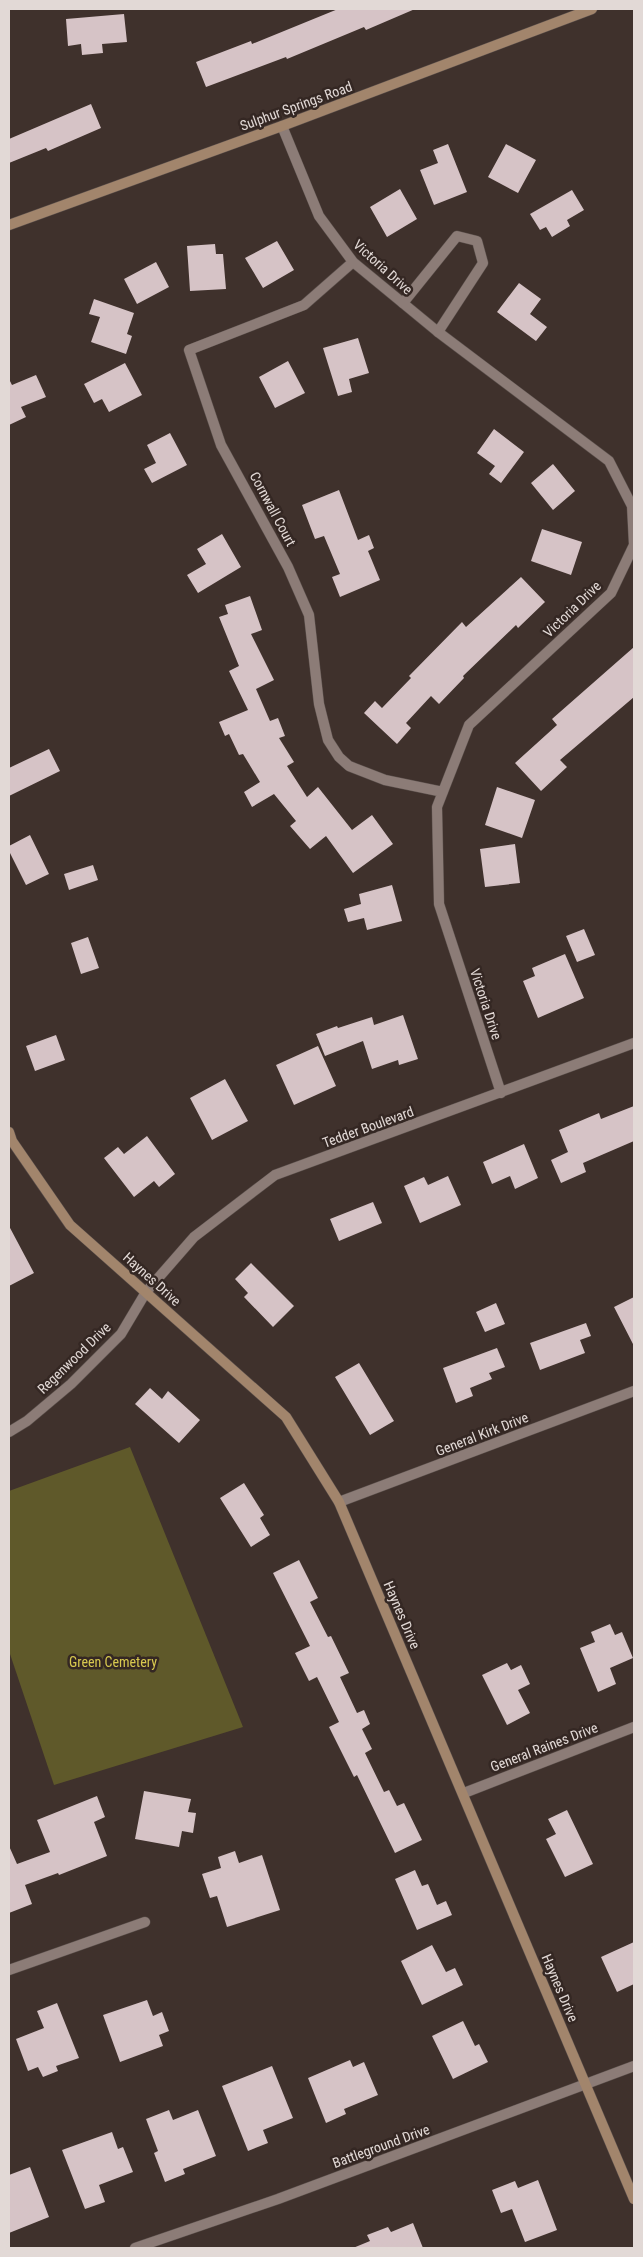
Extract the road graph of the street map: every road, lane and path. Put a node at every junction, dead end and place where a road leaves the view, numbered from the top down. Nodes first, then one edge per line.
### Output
1 (592, 9) edge
2 (282, 126) junction
3 (9, 225) edge
4 (353, 262) junction
5 (403, 303) junction
6 (438, 332) junction
7 (634, 531) edge
8 (443, 792) junction
9 (634, 1043) edge
10 (501, 1093) junction
11 (9, 1132) edge
12 (146, 1292) junction
13 (634, 1391) edge
14 (9, 1432) edge
15 (339, 1502) junction
16 (634, 1726) edge
17 (464, 1793) junction
18 (145, 1922) dead end
19 (9, 1970) edge
20 (634, 2066) edge
21 (585, 2084) junction
22 (634, 2199) edge
23 (135, 2248) edge

1 - 2 street, Sulphur Springs Road
2 - 3 street, Sulphur Springs Road
2 - 4 street, Victoria Drive
4 - 5 street, Victoria Drive
4 - 8 street, Cornwall Court
5 - 6 street, Victoria Drive
5 - 6 street
6 - 7 street, Victoria Drive
7 - 8 street, Victoria Drive
8 - 10 street, Victoria Drive
9 - 10 street, Tedder Boulevard
10 - 12 street, Tedder Boulevard
11 - 12 street, Haynes Drive
12 - 14 street, Regenwood Drive
12 - 15 street, Haynes Drive
13 - 15 street, General Kirk Drive
15 - 17 street, Haynes Drive
16 - 17 street, General Raines Drive
17 - 21 street, Haynes Drive
18 - 19 street
20 - 21 street, Battleground Drive
21 - 22 street, Haynes Drive
21 - 23 street, Battleground Drive

